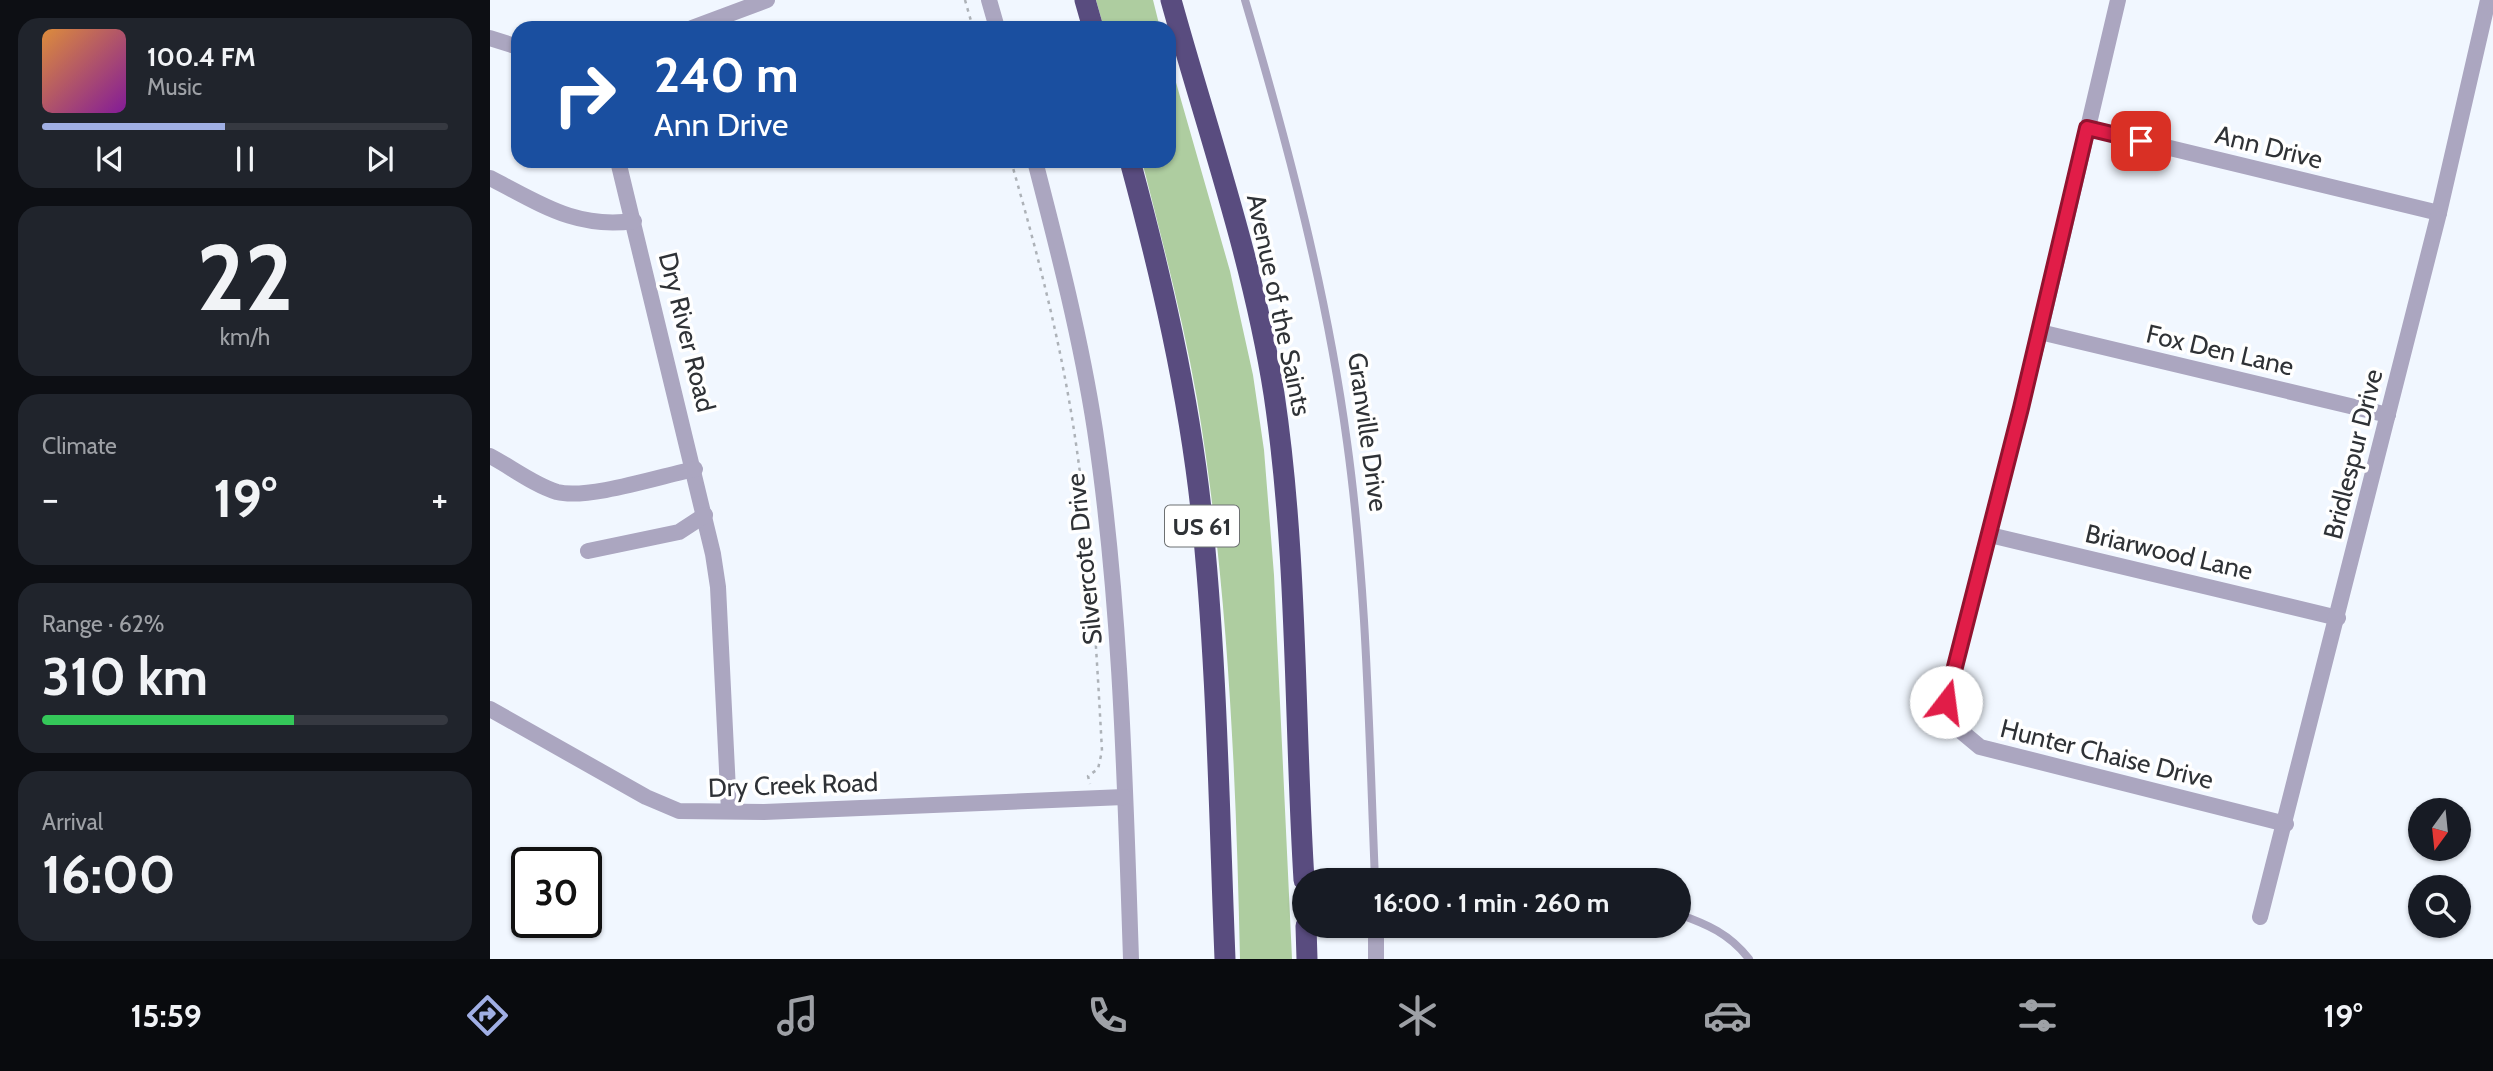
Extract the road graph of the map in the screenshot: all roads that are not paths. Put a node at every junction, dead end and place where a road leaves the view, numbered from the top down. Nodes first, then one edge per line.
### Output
1 (768, 0) edge
2 (989, 0) edge
3 (1085, 0) edge
4 (1171, 0) edge
5 (1245, 0) edge
6 (2118, 0) edge
7 (2488, 0) edge
8 (736, 6) edge
9 (706, 21) edge
10 (995, 21) edge
11 (1091, 21) edge
12 (490, 38) edge
13 (511, 45) edge
14 (2087, 128) junction
15 (620, 168) edge
16 (1037, 168) edge
17 (1132, 168) edge
18 (490, 178) edge
19 (2439, 213) junction
20 (635, 221) junction
21 (2040, 332) junction
22 (2388, 415) junction
23 (490, 456) edge
24 (695, 469) junction
25 (705, 515) junction
26 (1990, 535) junction
27 (588, 551) dead end
28 (2337, 618) junction
29 (490, 709) edge
30 (1124, 797) junction
31 (729, 811) junction
32 (2286, 824) junction
33 (1303, 868) edge
34 (1374, 868) edge
35 (2260, 918) dead end
36 (1691, 919) edge
37 (1224, 932) junction
38 (1377, 938) edge
39 (1307, 941) edge
40 (1130, 959) edge
41 (1215, 959) edge
42 (1225, 959) edge
43 (1317, 959) edge
44 (1376, 959) edge
45 (1749, 959) edge

1 - 8 street
2 - 10 street
3 - 11 highway
4 - 33 highway, Avenue of the Saints
5 - 34 lane, Granville Drive
6 - 14 street, Hunter Chaise Drive
7 - 19 street, Bridlespur Drive
8 - 9 street
12 - 13 street
14 - 19 street, Ann Drive
14 - 21 street, Hunter Chaise Drive
15 - 20 street, Dry River Road
16 - 30 street, Silvercote Drive
17 - 37 highway, US 61
18 - 20 street
19 - 22 street, Bridlespur Drive
20 - 24 street, Dry River Road
21 - 22 street, Fox Den Lane
21 - 26 street, Hunter Chaise Drive
22 - 28 street, Bridlespur Drive
23 - 24 street
24 - 25 street, Dry River Road
25 - 27 street
25 - 31 street, Dry River Road
26 - 28 street, Briarwood Lane
26 - 32 street, Hunter Chaise Drive
28 - 32 street, Bridlespur Drive
29 - 31 street, Dry Creek Road
30 - 31 street, Dry Creek Road
30 - 40 street, Silvercote Drive
32 - 35 street, Bridlespur Drive
36 - 45 lane
37 - 41 highway
37 - 42 highway, US 61
38 - 44 street
39 - 43 highway

